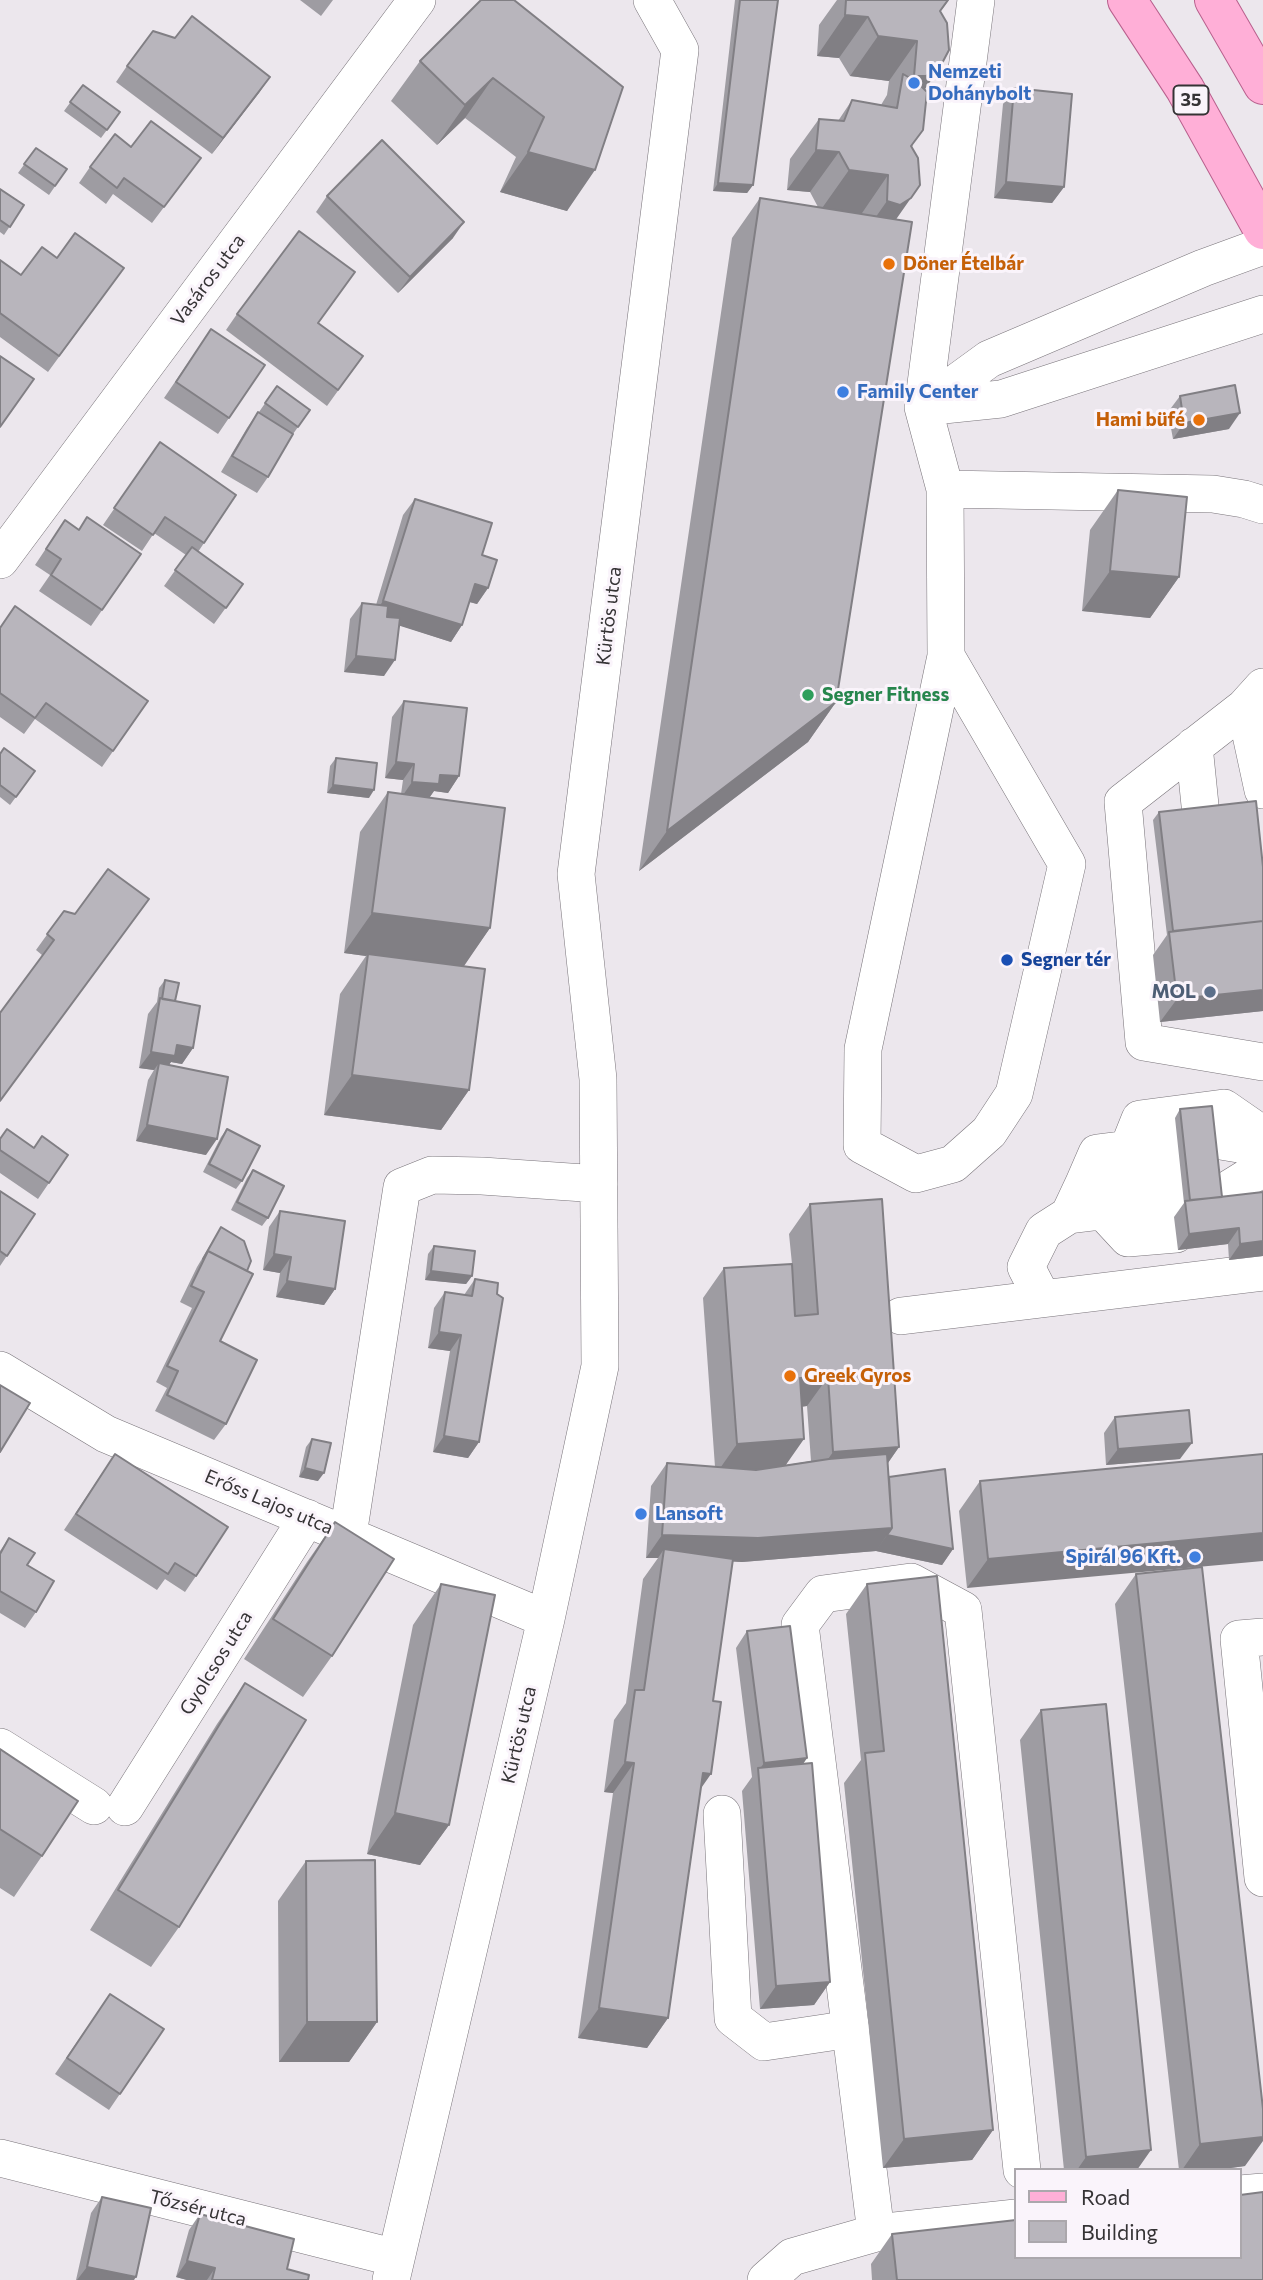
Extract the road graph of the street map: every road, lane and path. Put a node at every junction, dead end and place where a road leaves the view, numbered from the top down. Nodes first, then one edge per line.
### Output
1 (417, 0) edge
2 (652, 0) edge
3 (976, 0) edge
4 (1127, 0) edge
5 (1214, 0) edge
6 (1262, 83) edge
7 (1263, 230) edge
8 (1263, 246) edge
9 (1263, 314) edge
10 (923, 407) junction
11 (945, 489) junction
12 (1263, 505) edge
13 (0, 560) edge
14 (946, 656) junction
15 (1254, 697) edge
16 (1194, 747) junction
17 (1152, 779) junction
18 (1263, 790) edge
19 (1201, 815) edge
20 (1157, 820) edge
21 (1263, 1062) edge
22 (1263, 1135) edge
23 (1128, 1149) junction
24 (1263, 1149) edge
25 (1263, 1158) edge
26 (1263, 1168) edge
27 (1193, 1179) junction
28 (600, 1184) junction
29 (1085, 1203) junction
30 (1263, 1272) edge
31 (1042, 1297) junction
32 (901, 1316) dead end
33 (0, 1370) edge
34 (307, 1518) junction
35 (348, 1535) junction
36 (546, 1619) junction
37 (1263, 1637) edge
38 (0, 1747) edge
39 (722, 1814) dead end
40 (1263, 1878) edge
41 (851, 2029) junction
42 (0, 2158) edge
43 (1022, 2168) edge
44 (1263, 2192) edge
45 (1242, 2194) edge
46 (1014, 2218) edge
47 (876, 2233) junction
48 (393, 2269) edge
49 (766, 2280) edge

1 - 13 street, Vasáros utca
2 - 28 street, Kürtös utca
3 - 10 street
4 - 7 main road, 35
5 - 6 main road
8 - 10 street
9 - 10 street
10 - 11 street
11 - 12 street
11 - 14 street
14 - 14 street
15 - 16 street
15 - 18 street
16 - 17 street
16 - 19 street
17 - 20 street
17 - 21 street
22 - 23 street
23 - 27 street
23 - 29 street
24 - 27 street
25 - 27 street
26 - 27 street
27 - 29 street
28 - 35 street
28 - 36 street, Kürtös utca
29 - 31 street
30 - 31 street
31 - 32 street
33 - 34 street, Erőss Lajos utca
34 - 35 street, Erőss Lajos utca
34 - 38 street, Gyolcsos utca
35 - 36 street, Erőss Lajos utca
36 - 48 street, Kürtös utca
37 - 40 street
39 - 41 street
41 - 43 street
41 - 47 street
42 - 48 street, Tőzsér utca
44 - 45 street
46 - 47 street
47 - 49 street

